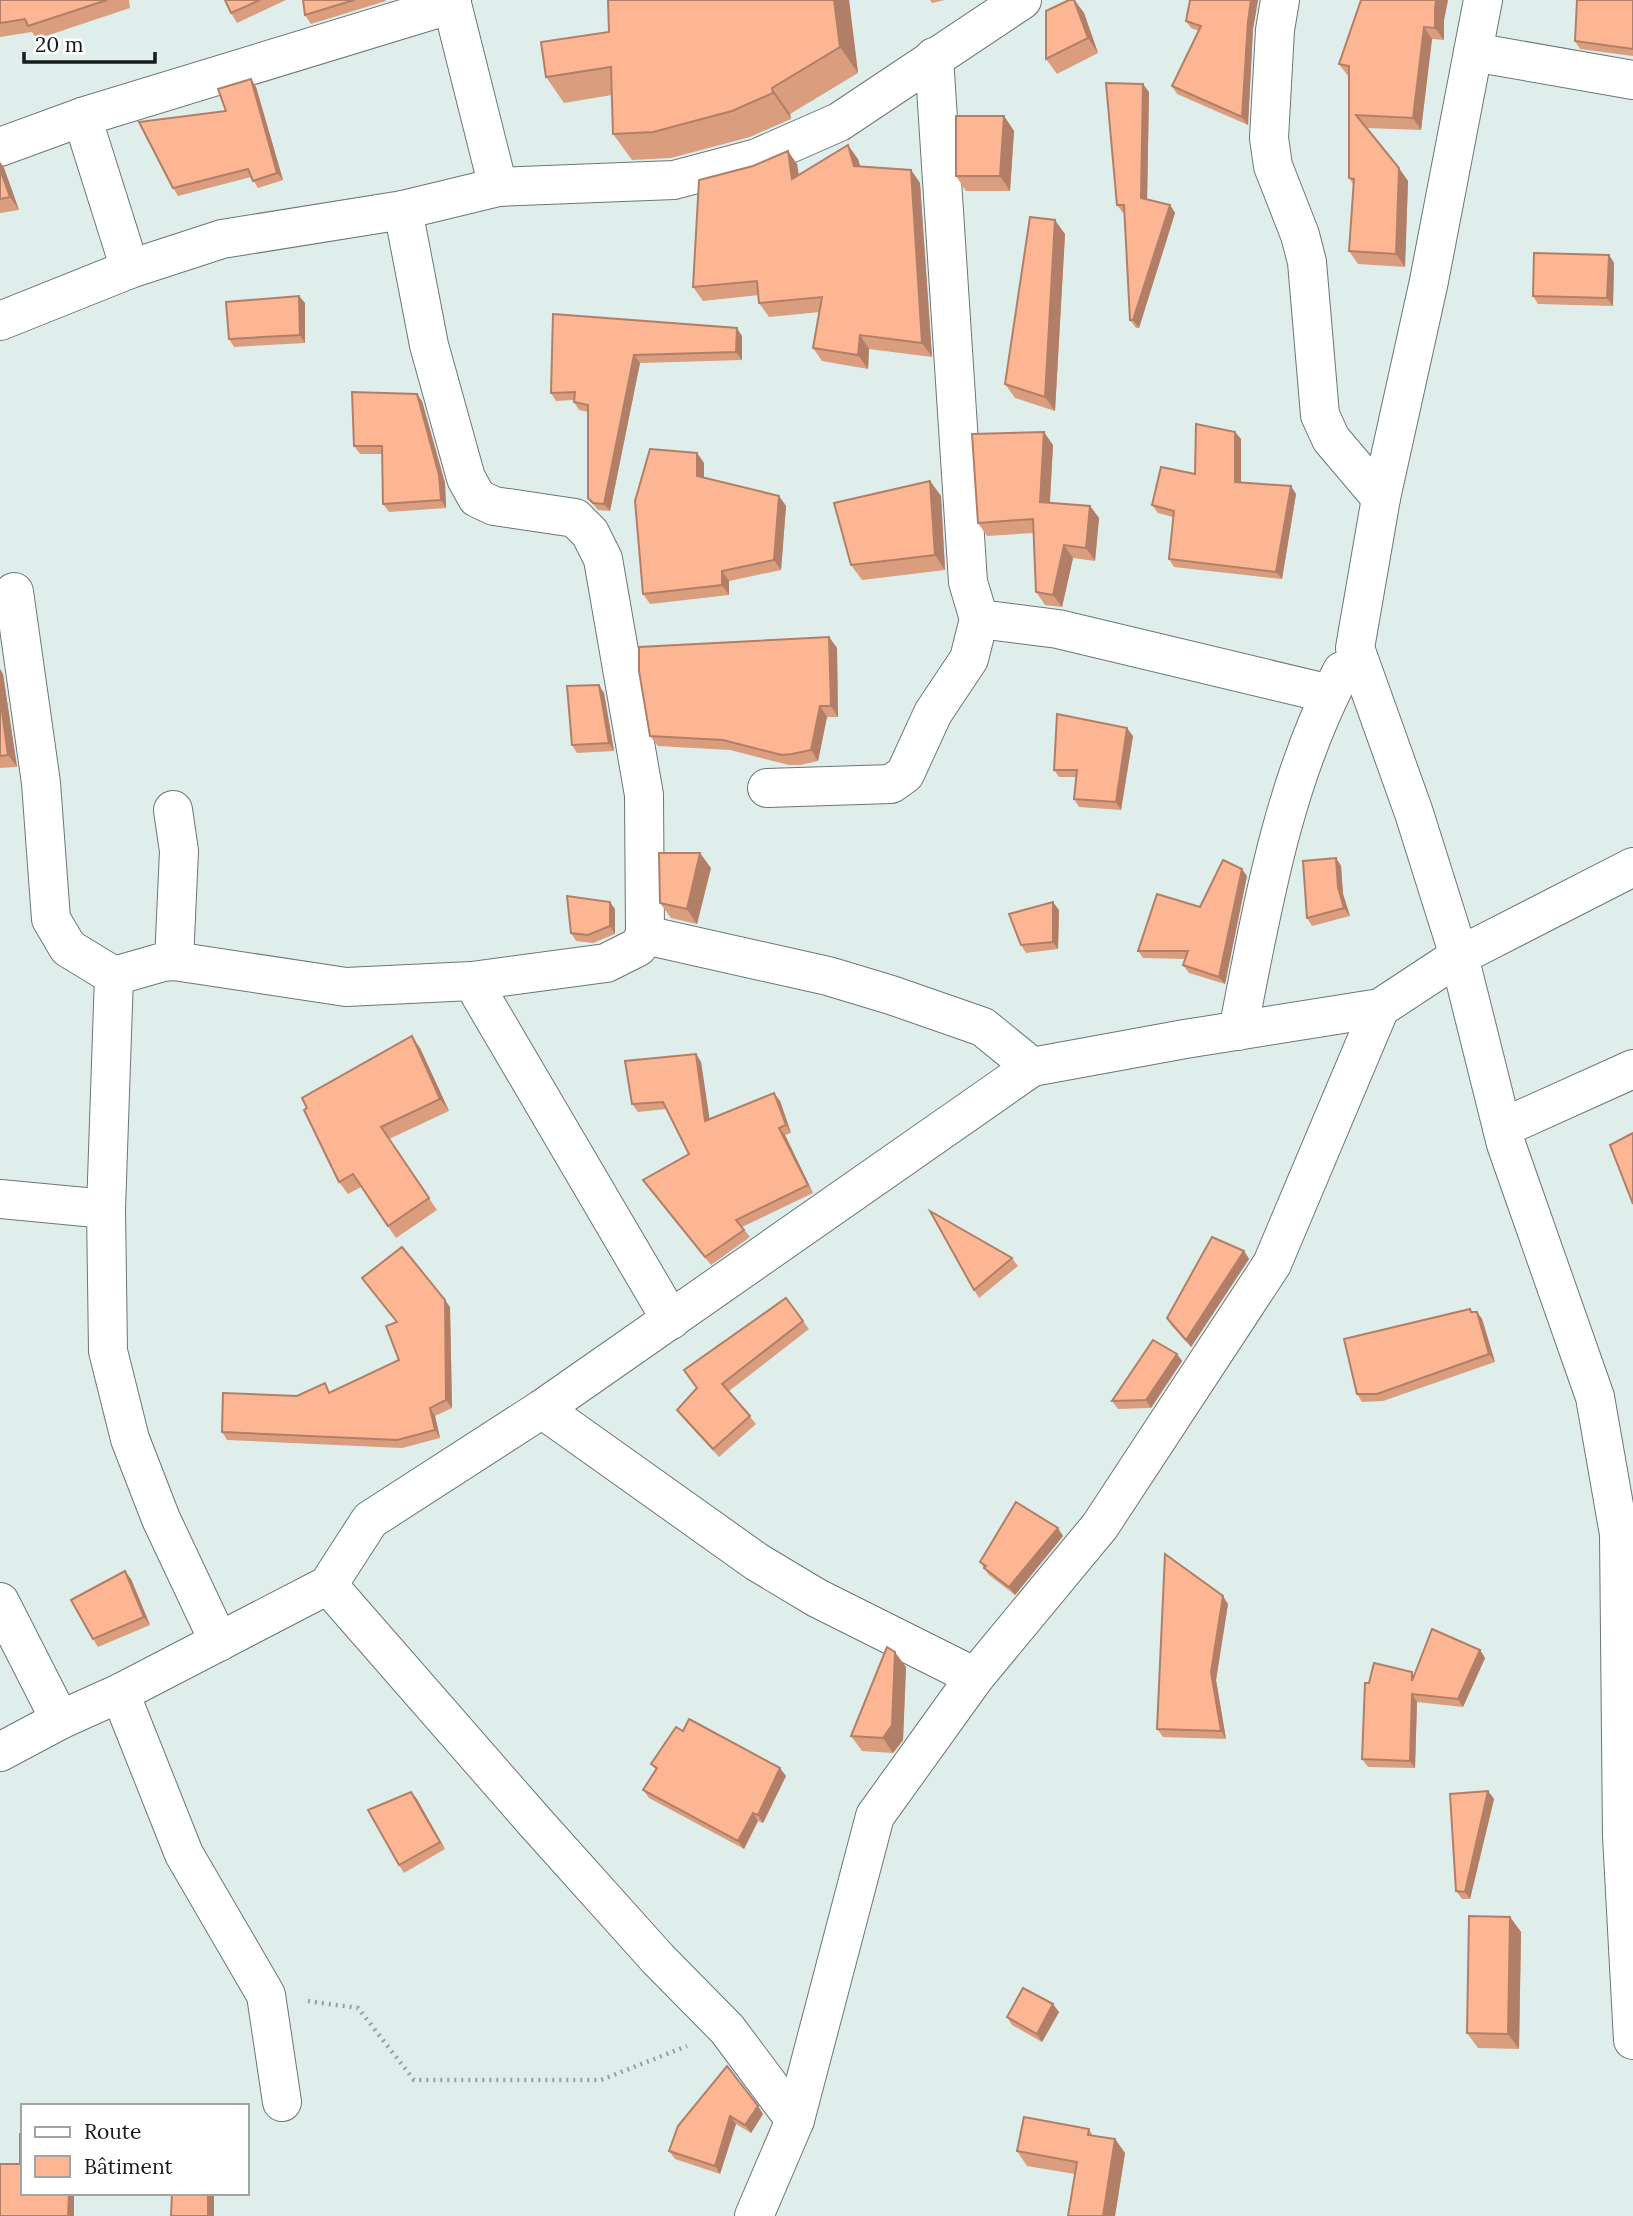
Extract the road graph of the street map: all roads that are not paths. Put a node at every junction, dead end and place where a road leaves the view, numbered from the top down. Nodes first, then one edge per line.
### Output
1 (1022, 0) edge
2 (1280, 0) edge
3 (1483, 0) edge
4 (452, 2) edge
5 (1473, 52) junction
6 (933, 58) junction
7 (1633, 80) edge
8 (82, 117) junction
9 (0, 147) edge
10 (498, 187) junction
11 (403, 210) junction
12 (130, 269) junction
13 (0, 321) edge
14 (1381, 498) junction
15 (14, 592) dead end
16 (979, 619) junction
17 (1355, 648) junction
18 (1330, 694) junction
19 (767, 788) dead end
20 (173, 810) dead end
21 (1633, 867) edge
22 (645, 935) junction
23 (1459, 956) junction
24 (174, 961) junction
25 (114, 976) junction
26 (472, 982) junction
27 (1380, 1009) junction
28 (1238, 1031) junction
29 (1032, 1068) junction
30 (1633, 1069) edge
31 (1502, 1128) junction
32 (0, 1199) edge
33 (106, 1209) junction
34 (671, 1320) junction
35 (542, 1409) junction
36 (1623, 1493) edge
37 (328, 1585) junction
38 (0, 1602) edge
39 (219, 1642) junction
40 (975, 1677) junction
41 (120, 1693) junction
42 (60, 1720) junction
43 (0, 1752) edge
44 (1627, 1835) edge
45 (1633, 2040) edge
46 (282, 2102) dead end
47 (795, 2120) junction
48 (754, 2216) edge

1 - 6 street
2 - 14 street
3 - 5 street
4 - 8 street
4 - 10 street
5 - 7 street
5 - 14 street
6 - 10 street
6 - 16 street
8 - 9 street
8 - 12 street
10 - 11 street
11 - 12 street
11 - 22 street
12 - 13 street
14 - 17 street
15 - 25 street
16 - 18 street
16 - 19 street
17 - 18 street
17 - 23 street
18 - 28 street
20 - 24 street
21 - 23 street
22 - 26 street
22 - 29 street
23 - 27 street
23 - 31 street
24 - 25 street
24 - 26 street
25 - 33 street
26 - 34 street
27 - 28 street
27 - 40 street
28 - 29 street
29 - 34 street
30 - 31 street
31 - 36 street
32 - 33 street
33 - 39 street
34 - 35 street
35 - 37 street
35 - 40 street
36 - 44 street
37 - 39 street
37 - 47 street
38 - 42 street
39 - 41 street
40 - 47 street
41 - 42 street
41 - 46 street
42 - 43 street
44 - 45 street
47 - 48 street

